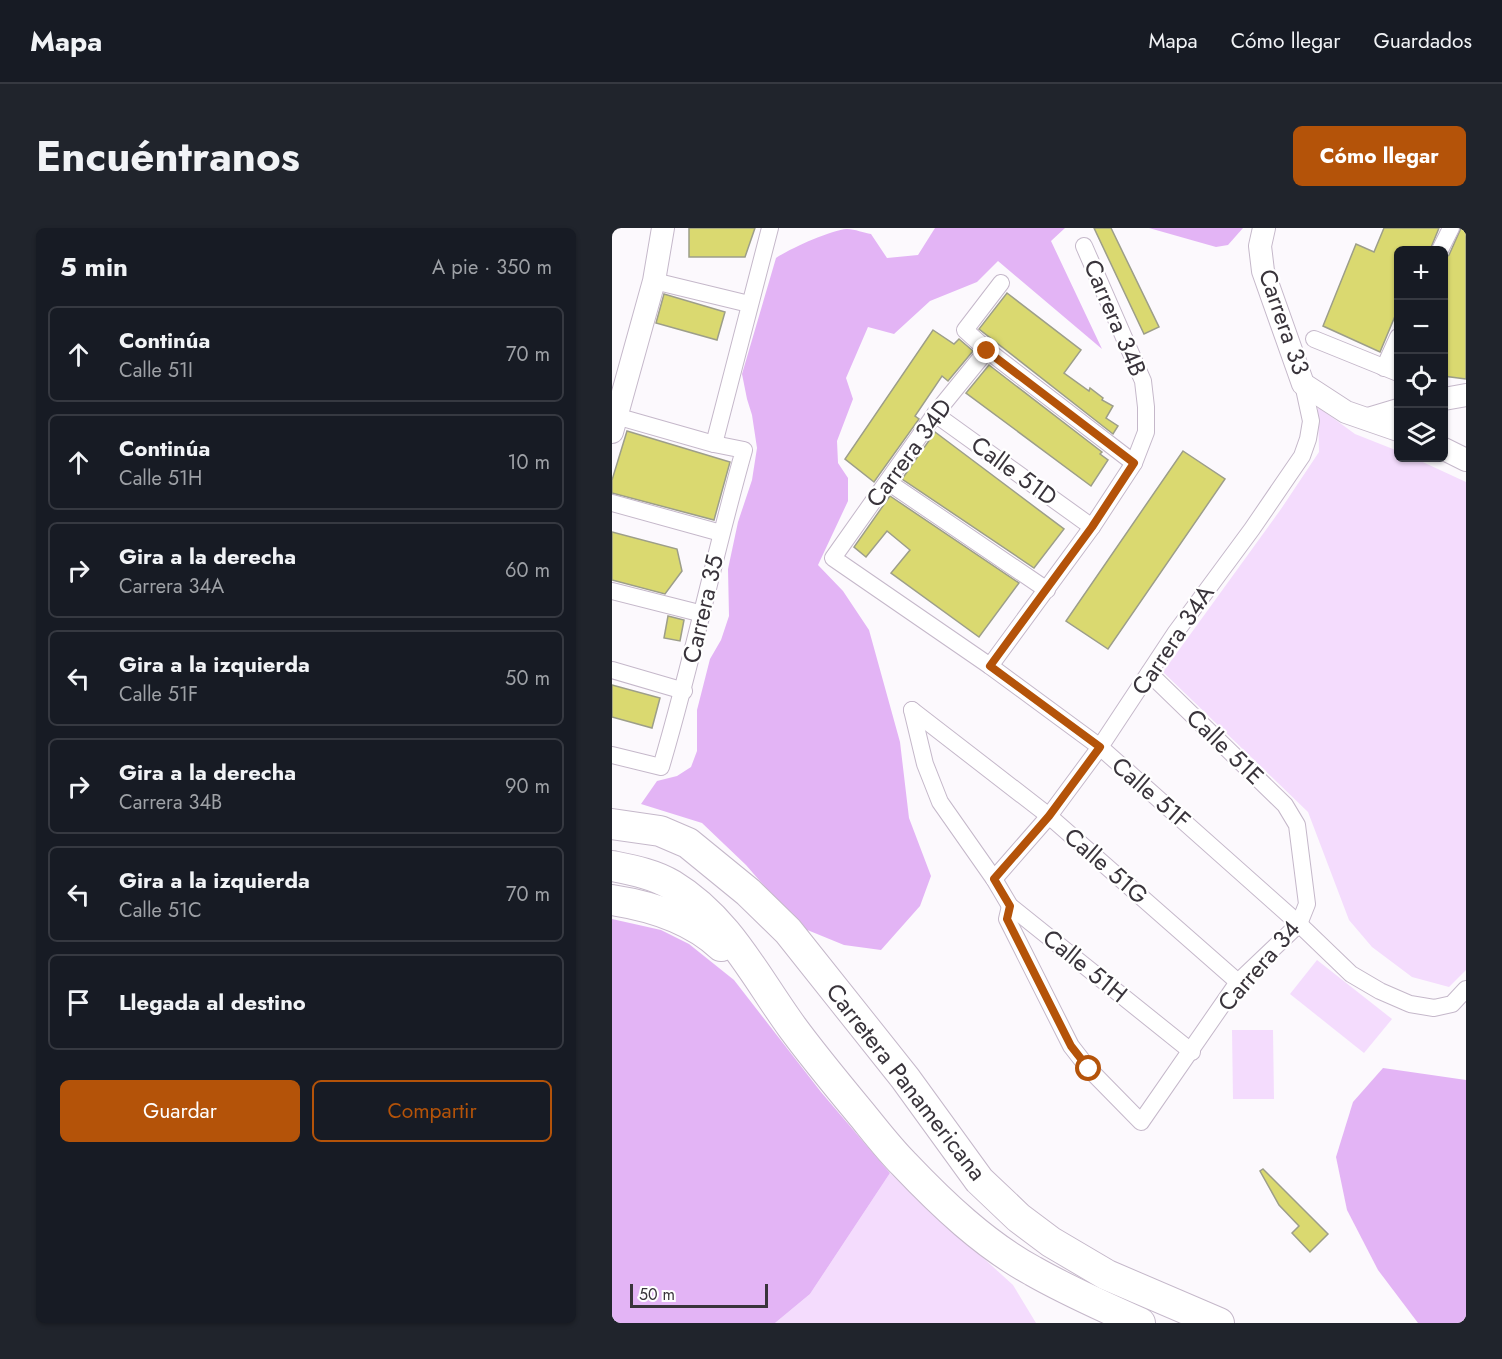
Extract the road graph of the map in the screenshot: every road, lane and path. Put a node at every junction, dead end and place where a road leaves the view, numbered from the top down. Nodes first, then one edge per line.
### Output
1 (663, 228) edge
2 (770, 228) edge
3 (1264, 228) edge
4 (1451, 228) edge
5 (1084, 246) dead end
6 (1442, 246) edge
7 (654, 280) junction
8 (1002, 283) dead end
9 (749, 304) junction
10 (1314, 339) dead end
11 (987, 351) junction
12 (1394, 354) edge
13 (1391, 370) edge
14 (1303, 384) junction
15 (1394, 411) edge
16 (935, 414) junction
17 (1368, 419) junction
18 (614, 421) edge
19 (1394, 429) edge
20 (714, 444) junction
21 (1448, 451) edge
22 (1466, 460) edge
23 (1134, 463) junction
24 (888, 483) junction
25 (612, 503) edge
26 (1092, 527) junction
27 (721, 533) junction
28 (833, 558) joint
29 (1047, 590) junction
30 (612, 591) edge
31 (703, 614) junction
32 (990, 666) junction
33 (612, 670) edge
34 (1149, 673) junction
35 (684, 691) junction
36 (912, 710) joint
37 (1100, 747) junction
38 (612, 755) edge
39 (612, 810) edge
40 (1049, 816) junction
41 (612, 824) edge
42 (1297, 825) joint
43 (660, 831) junction
44 (612, 866) edge
45 (994, 879) junction
46 (612, 900) edge
47 (1010, 906) junction
48 (1299, 924) junction
49 (1238, 982) junction
50 (1466, 989) edge
51 (791, 1026) junction
52 (1192, 1052) junction
53 (1140, 1323) edge
54 (1219, 1323) edge

1 - 7 street
2 - 9 street
3 - 14 street, Carrera 33
4 - 6 street
5 - 23 street, Carrera 34B
7 - 9 street
7 - 18 street
8 - 11 street
9 - 20 street
10 - 13 street
11 - 16 street, Carrera 34D
11 - 23 street
12 - 13 street
14 - 17 street, Carrera 33
14 - 34 street, Carrera 34A
15 - 17 street
16 - 24 street, Carrera 34D
16 - 26 street, Calle 51D
17 - 19 street, Carrera 33
18 - 20 street
20 - 27 street, Carrera 35
21 - 22 street
23 - 26 street, Carrera 34B
24 - 28 street, Carrera 34D
24 - 29 street
25 - 27 street
26 - 29 street, Carrera 34B
27 - 31 street, Carrera 35
28 - 32 street, Calle 51F
29 - 32 street, Carrera 34B
30 - 31 street
31 - 35 street, Carrera 35
32 - 37 street, Calle 51F
33 - 35 street
34 - 37 street, Carrera 34A
34 - 42 street, Calle 51E
35 - 38 street, Carrera 35
36 - 40 street, Calle 51G
36 - 45 street, Calle 51H
37 - 40 street, Carrera 34A
37 - 48 street, Calle 51F
39 - 43 highway
40 - 45 street, Carrera 34A
40 - 49 street, Calle 51G
41 - 43 highway, Carretera Panamericana
42 - 48 street, Carrera 34
43 - 54 highway, Carretera Panamericana
44 - 51 highway, Carretera Panamericana
45 - 47 street, Calle 51H
46 - 51 highway
47 - 52 street, Calle 51H
47 - 52 street, Carrera 34
48 - 49 street, Carrera 34
48 - 50 street, Calle 51F
49 - 52 street, Carrera 34
51 - 53 highway, Carretera Panamericana

